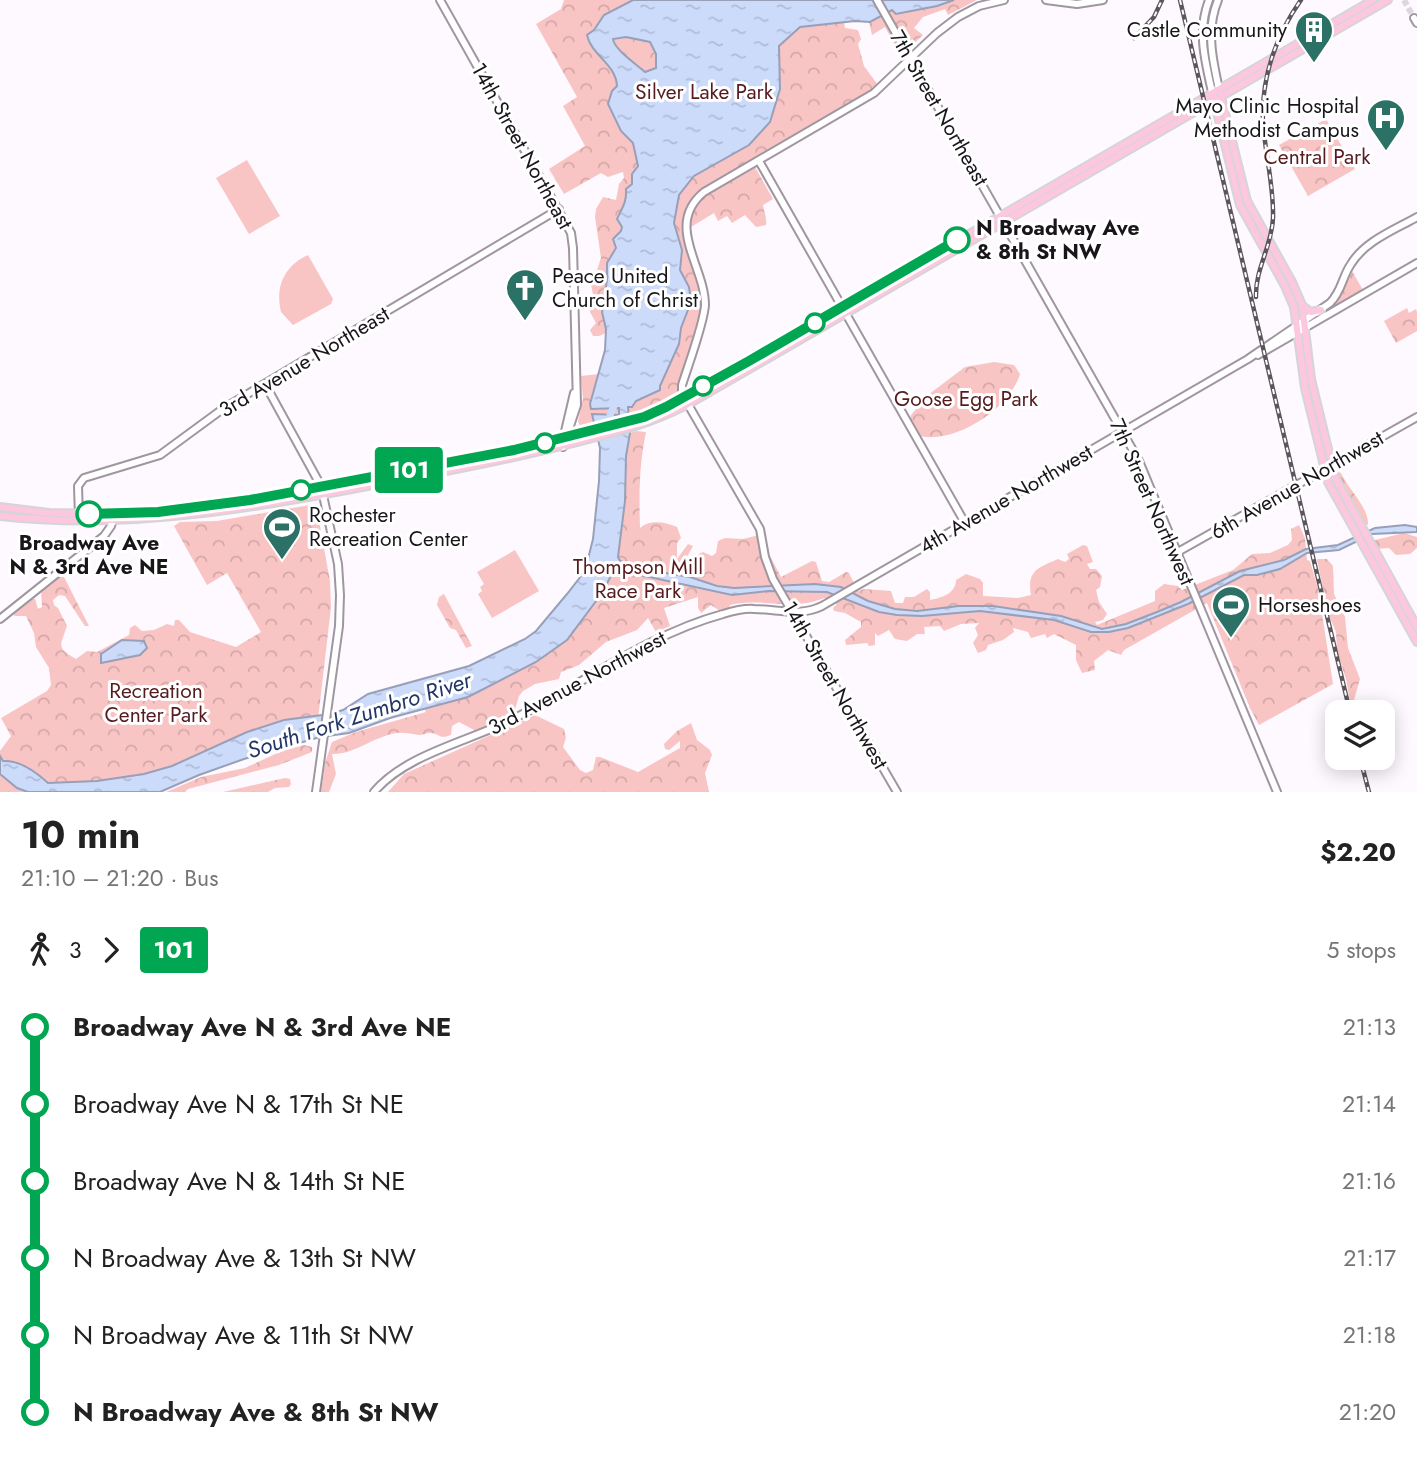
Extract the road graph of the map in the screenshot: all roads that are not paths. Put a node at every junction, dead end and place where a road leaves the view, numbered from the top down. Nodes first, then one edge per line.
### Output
1 (440, 0) edge
2 (877, 0) edge
3 (1004, 0) edge
4 (1046, 0) edge
5 (1103, 0) edge
6 (1209, 0) edge
7 (1218, 0) edge
8 (1373, 0) edge
9 (1388, 0) edge
10 (911, 59) junction
11 (1216, 94) junction
12 (1199, 108) junction
13 (1218, 119) junction
14 (759, 160) junction
15 (559, 209) junction
16 (1000, 215) junction
17 (1417, 217) edge
18 (1004, 223) junction
19 (1417, 263) edge
20 (1302, 305) junction
21 (845, 310) junction
22 (1321, 310) junction
23 (1305, 324) junction
24 (1298, 329) junction
25 (1286, 340) junction
26 (1300, 346) junction
27 (1254, 356) junction
28 (265, 384) junction
29 (575, 384) junction
30 (684, 397) junction
31 (688, 404) junction
32 (1417, 417) edge
33 (573, 418) junction
34 (636, 423) junction
35 (1124, 432) junction
36 (588, 435) junction
37 (565, 438) junction
38 (563, 447) junction
39 (1328, 468) junction
40 (323, 490) junction
41 (0, 507) edge
42 (0, 516) edge
43 (79, 518) junction
44 (114, 518) junction
45 (965, 523) junction
46 (1368, 547) junction
47 (1176, 553) junction
48 (779, 590) junction
49 (772, 610) junction
50 (793, 612) junction
51 (0, 619) edge
52 (1417, 626) edge
53 (1417, 642) edge
54 (316, 792) edge
55 (374, 792) edge
56 (897, 792) edge
57 (1277, 792) edge

1 - 15 main road, 14th Street Northeast
2 - 10 main road, 7th Street Northeast
3 - 10 main road
4 - 5 main road
6 - 11 main road
7 - 11 main road
8 - 11 main road
9 - 11 main road
10 - 14 main road
10 - 16 main road, 7th Street Northeast
11 - 12 main road
11 - 13 main road
11 - 16 main road
11 - 20 main road
12 - 13 main road
12 - 18 main road
13 - 24 main road
14 - 21 main road
14 - 30 main road
15 - 28 main road, 3rd Avenue Northeast
15 - 29 main road, 14th Street Northeast
16 - 18 main road, 7th Street Northeast
16 - 21 main road
17 - 22 main road
18 - 21 main road
18 - 35 main road, 7th Street Northwest
19 - 23 main road, 4th Avenue Northwest
20 - 22 main road
20 - 23 main road
21 - 30 main road
21 - 31 main road
21 - 45 main road
22 - 23 main road
23 - 24 main road, 4th Avenue Northwest
23 - 39 main road
24 - 25 main road, 4th Avenue Northwest
24 - 26 main road
24 - 27 main road, 4th Avenue Northwest
25 - 26 main road
25 - 27 main road, 4th Avenue Northwest
26 - 39 main road
27 - 35 main road, 4th Avenue Northwest
28 - 40 main road
28 - 43 main road, 3rd Avenue Northeast
29 - 33 main road, 14th Street Northeast
29 - 37 main road, 14th Street Northeast
30 - 31 main road, 14th Street Northwest
30 - 34 main road
31 - 34 main road
31 - 48 main road, 14th Street Northwest
32 - 39 main road, 6th Avenue Northwest
33 - 36 main road
33 - 37 main road, 14th Street Northeast
34 - 36 main road
35 - 45 main road, 4th Avenue Northwest
35 - 47 main road, 7th Street Northwest
36 - 37 main road
36 - 38 main road
37 - 38 main road, 14th Street Northeast
37 - 40 main road
38 - 40 main road
39 - 46 main road
39 - 46 main road
39 - 47 main road, 6th Avenue Northwest
40 - 44 main road
40 - 54 main road
41 - 43 main road
42 - 43 main road
43 - 44 main road
44 - 51 main road
45 - 50 main road, 4th Avenue Northwest
46 - 52 main road
46 - 53 main road
47 - 57 main road, 7th Street Northwest
48 - 49 main road
48 - 50 main road, 14th Street Northwest
49 - 50 main road, 3rd Avenue Northwest
49 - 55 main road, 3rd Avenue Northwest
50 - 56 main road, 14th Street Northwest

